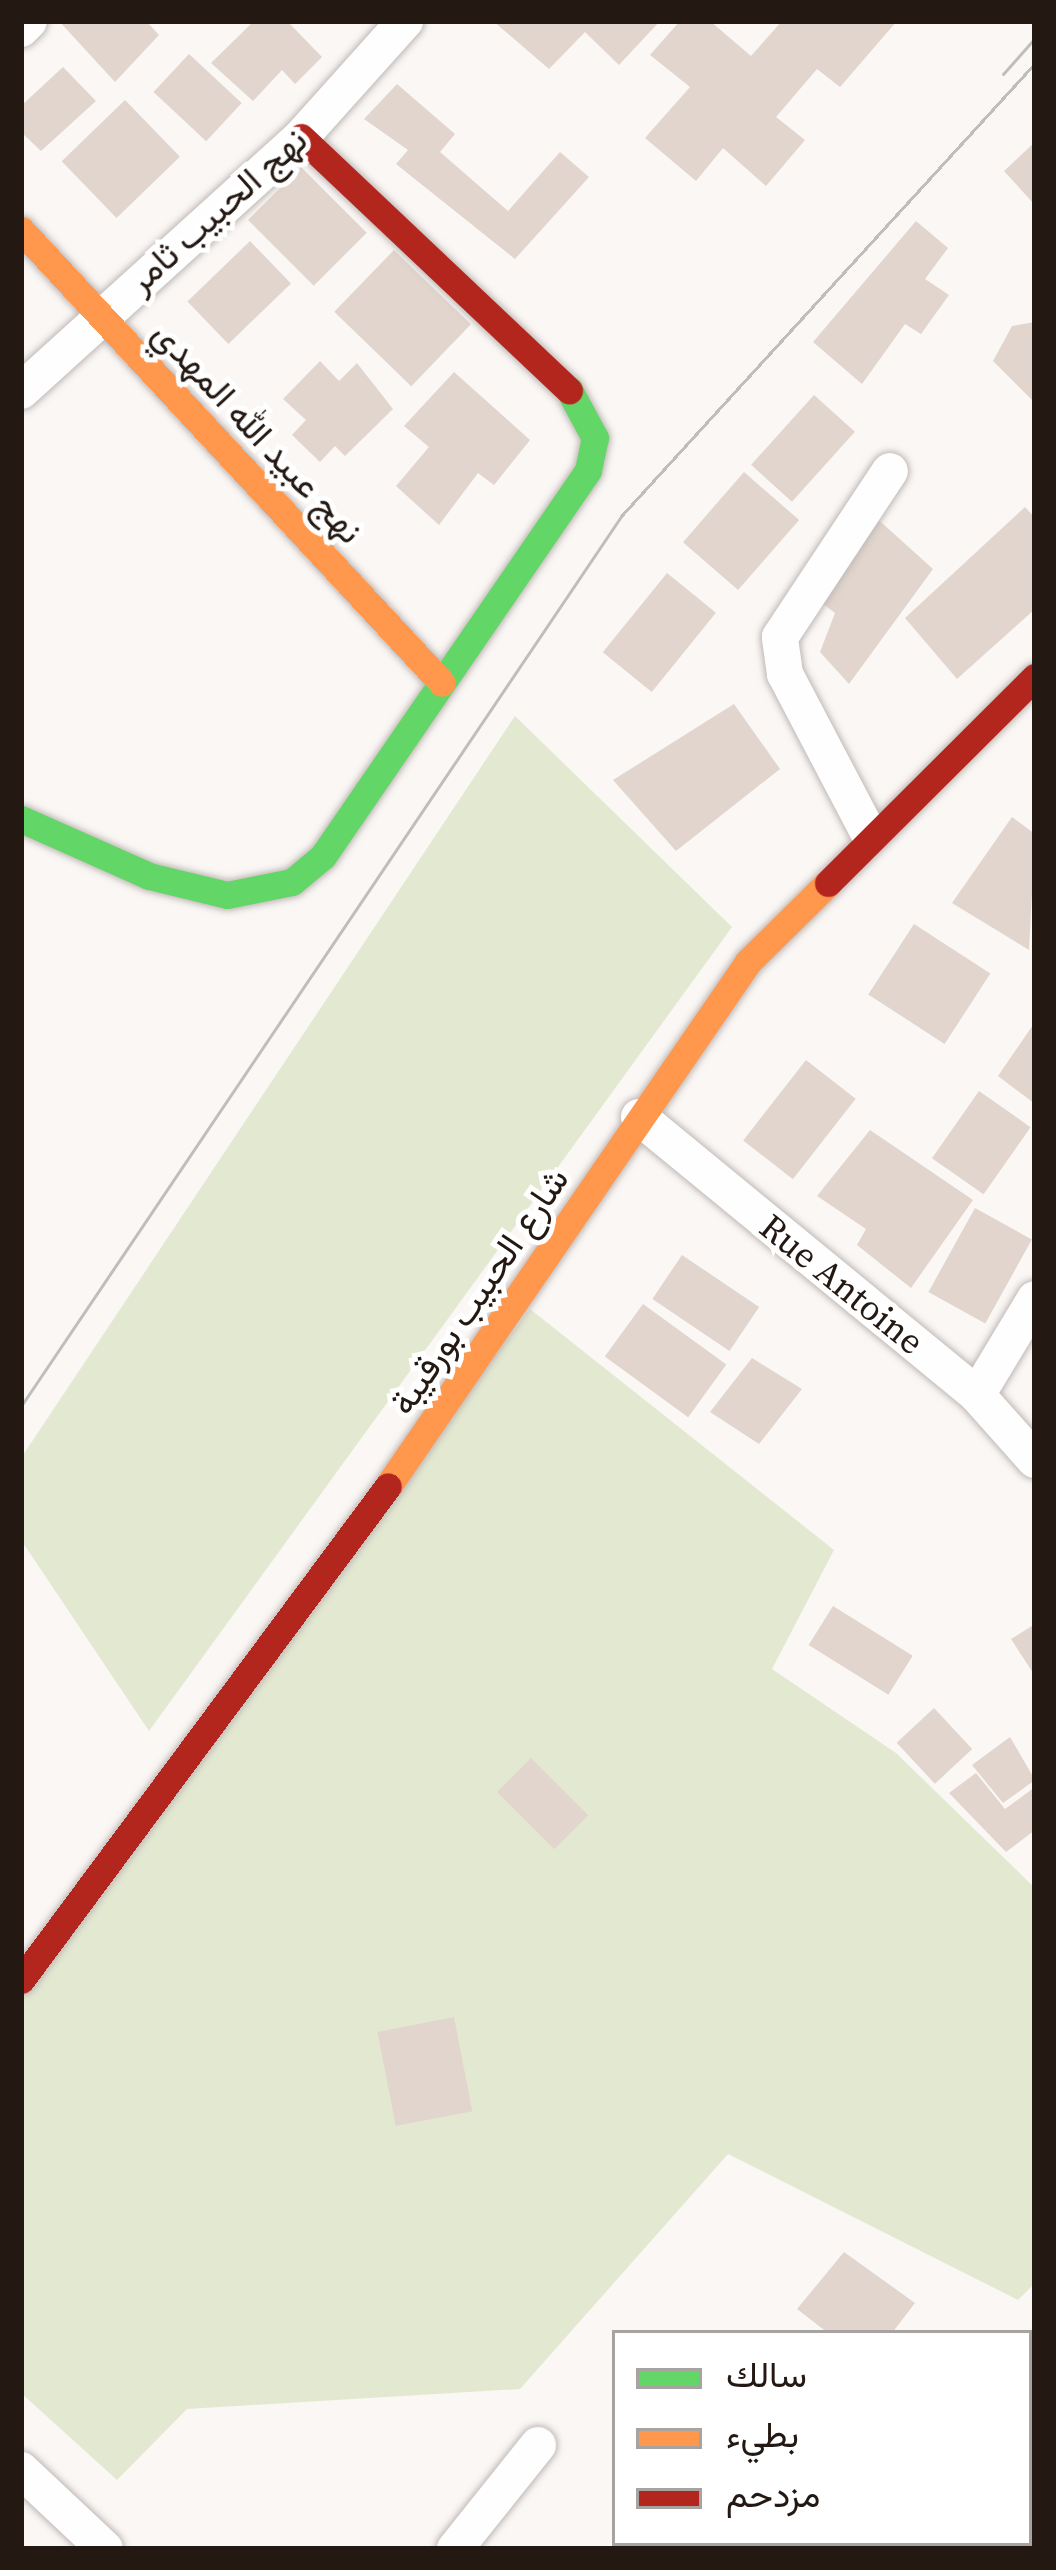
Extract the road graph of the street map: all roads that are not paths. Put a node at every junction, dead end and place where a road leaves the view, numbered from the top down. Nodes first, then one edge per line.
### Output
1 (29, 21) edge
2 (405, 21) edge
3 (21, 29) edge
4 (301, 137) junction
5 (21, 230) edge
6 (100, 314) junction
7 (21, 391) edge
8 (890, 471) dead end
9 (1035, 677) edge
10 (442, 683) junction
11 (21, 819) edge
12 (869, 834) junction
13 (639, 1118) junction
14 (1035, 1299) edge
15 (977, 1395) junction
16 (1035, 1460) edge
17 (21, 1980) edge
18 (538, 2445) dead end
19 (21, 2470) edge
20 (105, 2549) edge
21 (455, 2549) edge

1 - 3 street
2 - 4 street, نهج الحبيب ثامر
4 - 6 street, نهج الحبيب ثامر
4 - 10 street
5 - 6 street, نهج عبيد الله المهدي
6 - 7 street, نهج الحبيب ثامر
6 - 10 street, نهج عبيد الله المهدي
8 - 12 street
9 - 12 street, شارع الحبيب بورقيبة
10 - 11 street
12 - 13 street, شارع الحبيب بورقيبة
13 - 15 street, Rue Antoine
13 - 17 street, شارع الحبيب بورقيبة
14 - 15 street
15 - 16 street, Rue Antoine
18 - 21 street
19 - 20 street

